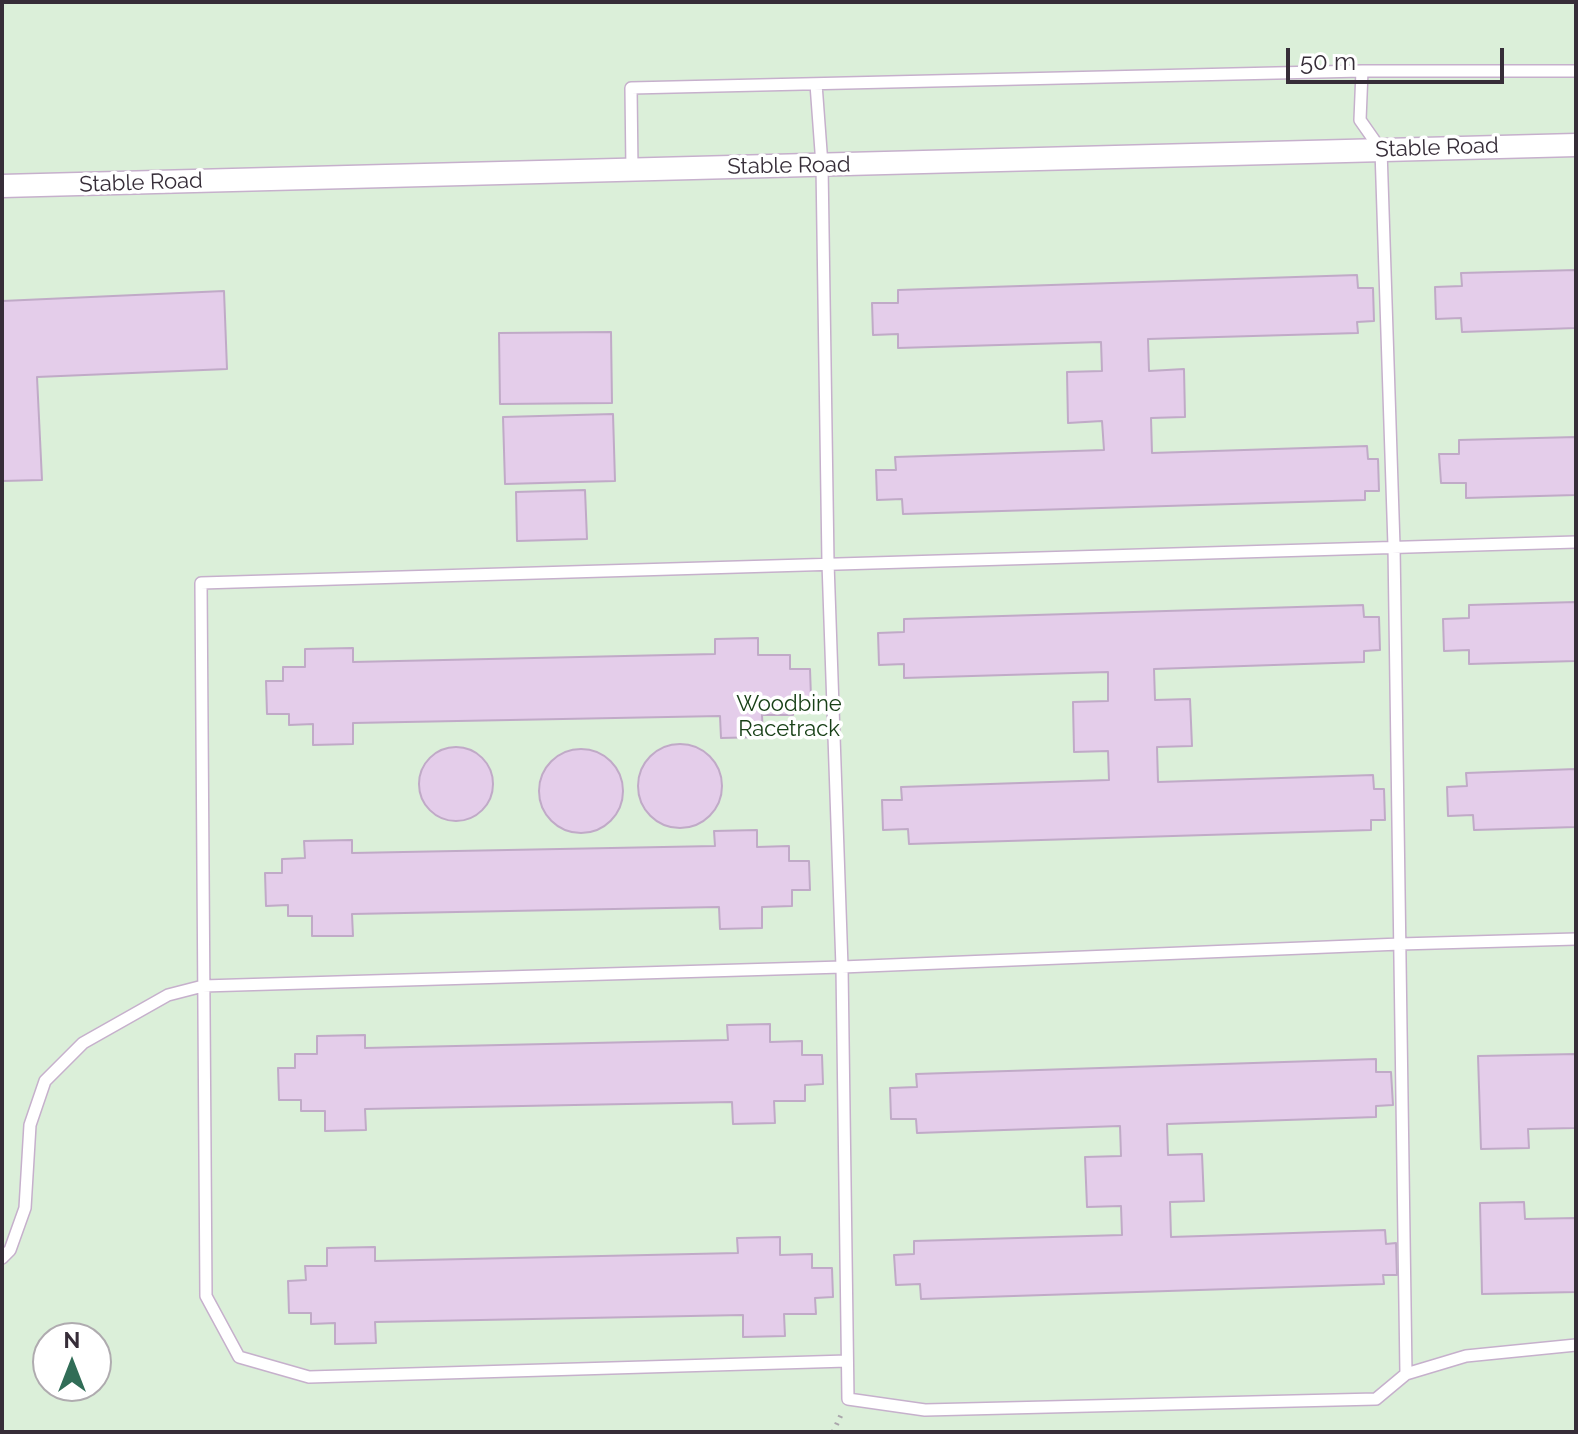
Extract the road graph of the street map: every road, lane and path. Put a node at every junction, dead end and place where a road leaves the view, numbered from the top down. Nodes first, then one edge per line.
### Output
1 (1362, 71) junction
2 (1576, 71) edge
3 (816, 84) junction
4 (1576, 145) edge
5 (1381, 150) junction
6 (822, 165) junction
7 (632, 170) junction
8 (2, 186) edge
9 (1576, 542) edge
10 (1394, 546) junction
11 (828, 563) junction
12 (1576, 939) edge
13 (1400, 944) junction
14 (842, 967) junction
15 (203, 986) junction
16 (2, 1258) edge
17 (1576, 1345) edge
18 (847, 1361) junction
19 (1406, 1374) junction

1 - 2 lane
1 - 3 lane
1 - 5 lane
3 - 6 lane
3 - 7 lane
4 - 5 street, Stable Road
5 - 6 street, Stable Road
5 - 10 lane
6 - 7 street, Stable Road
6 - 11 lane
7 - 8 street, Stable Road
9 - 10 lane
10 - 11 lane
10 - 13 lane
11 - 14 lane
11 - 15 lane
12 - 13 lane
13 - 14 lane
13 - 19 lane
14 - 15 lane
14 - 18 lane
15 - 16 lane
15 - 18 lane
17 - 19 lane
18 - 19 lane

